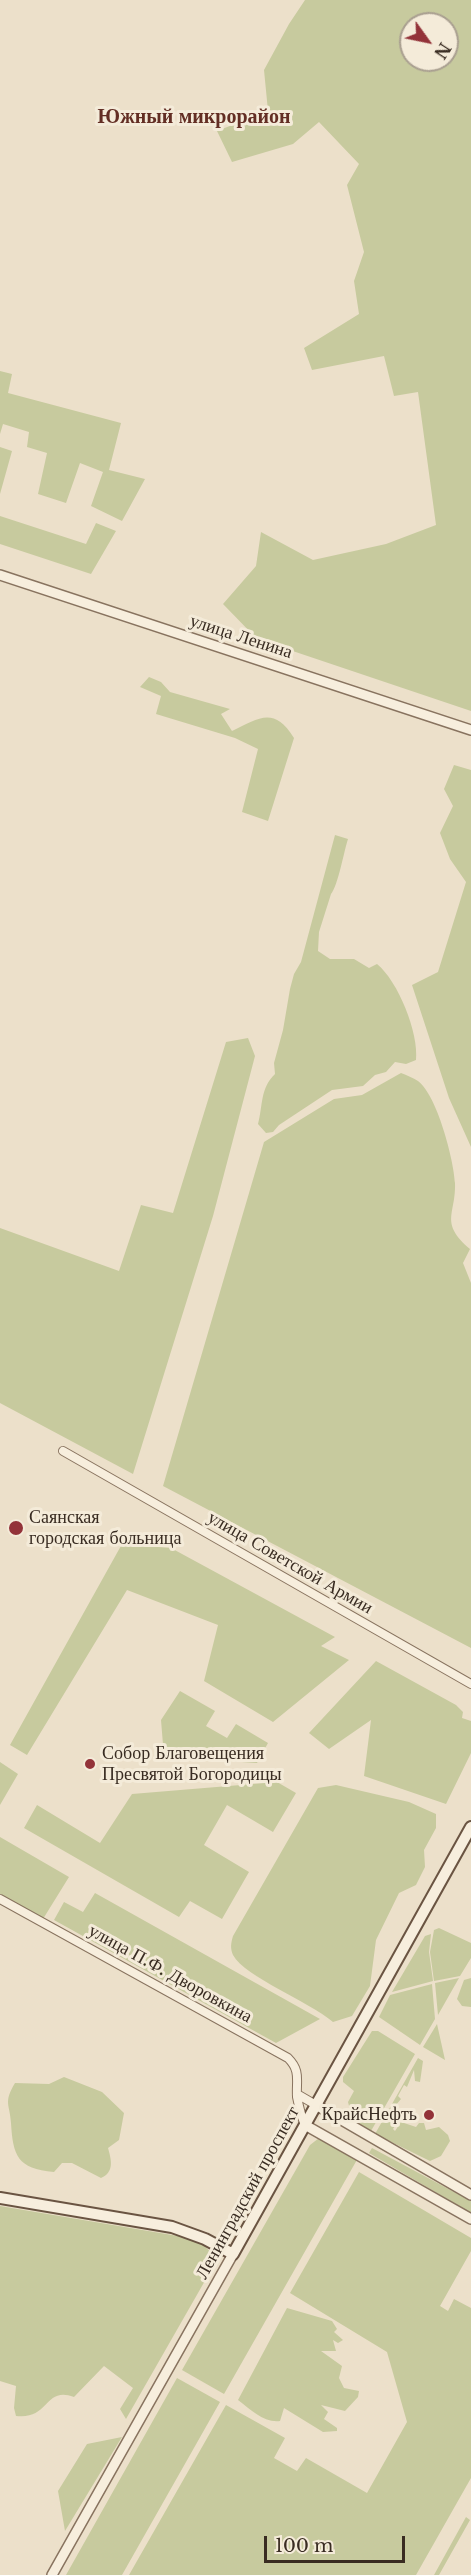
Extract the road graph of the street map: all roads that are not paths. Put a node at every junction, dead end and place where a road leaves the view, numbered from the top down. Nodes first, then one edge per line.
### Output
1 (0, 575) edge
2 (471, 730) edge
3 (63, 1451) dead end
4 (471, 1684) edge
5 (471, 1827) edge
6 (0, 1899) edge
7 (297, 2094) junction
8 (316, 2105) junction
9 (305, 2125) junction
10 (471, 2195) edge
11 (0, 2198) edge
12 (471, 2219) edge
13 (233, 2254) junction
14 (52, 2575) edge

1 - 2 street, улица Ленина
3 - 4 street, улица Советской Армии
5 - 8 main road, Ленинградский проспект
6 - 7 street, улица П.Ф. Дворовкина
7 - 8 street
7 - 9 street, улица П.Ф. Дворовкина
8 - 9 main road, Ленинградский проспект
8 - 10 street
9 - 12 street
9 - 13 main road, Ленинградский проспект
11 - 13 main road
13 - 14 street, Ленинградский проспект

